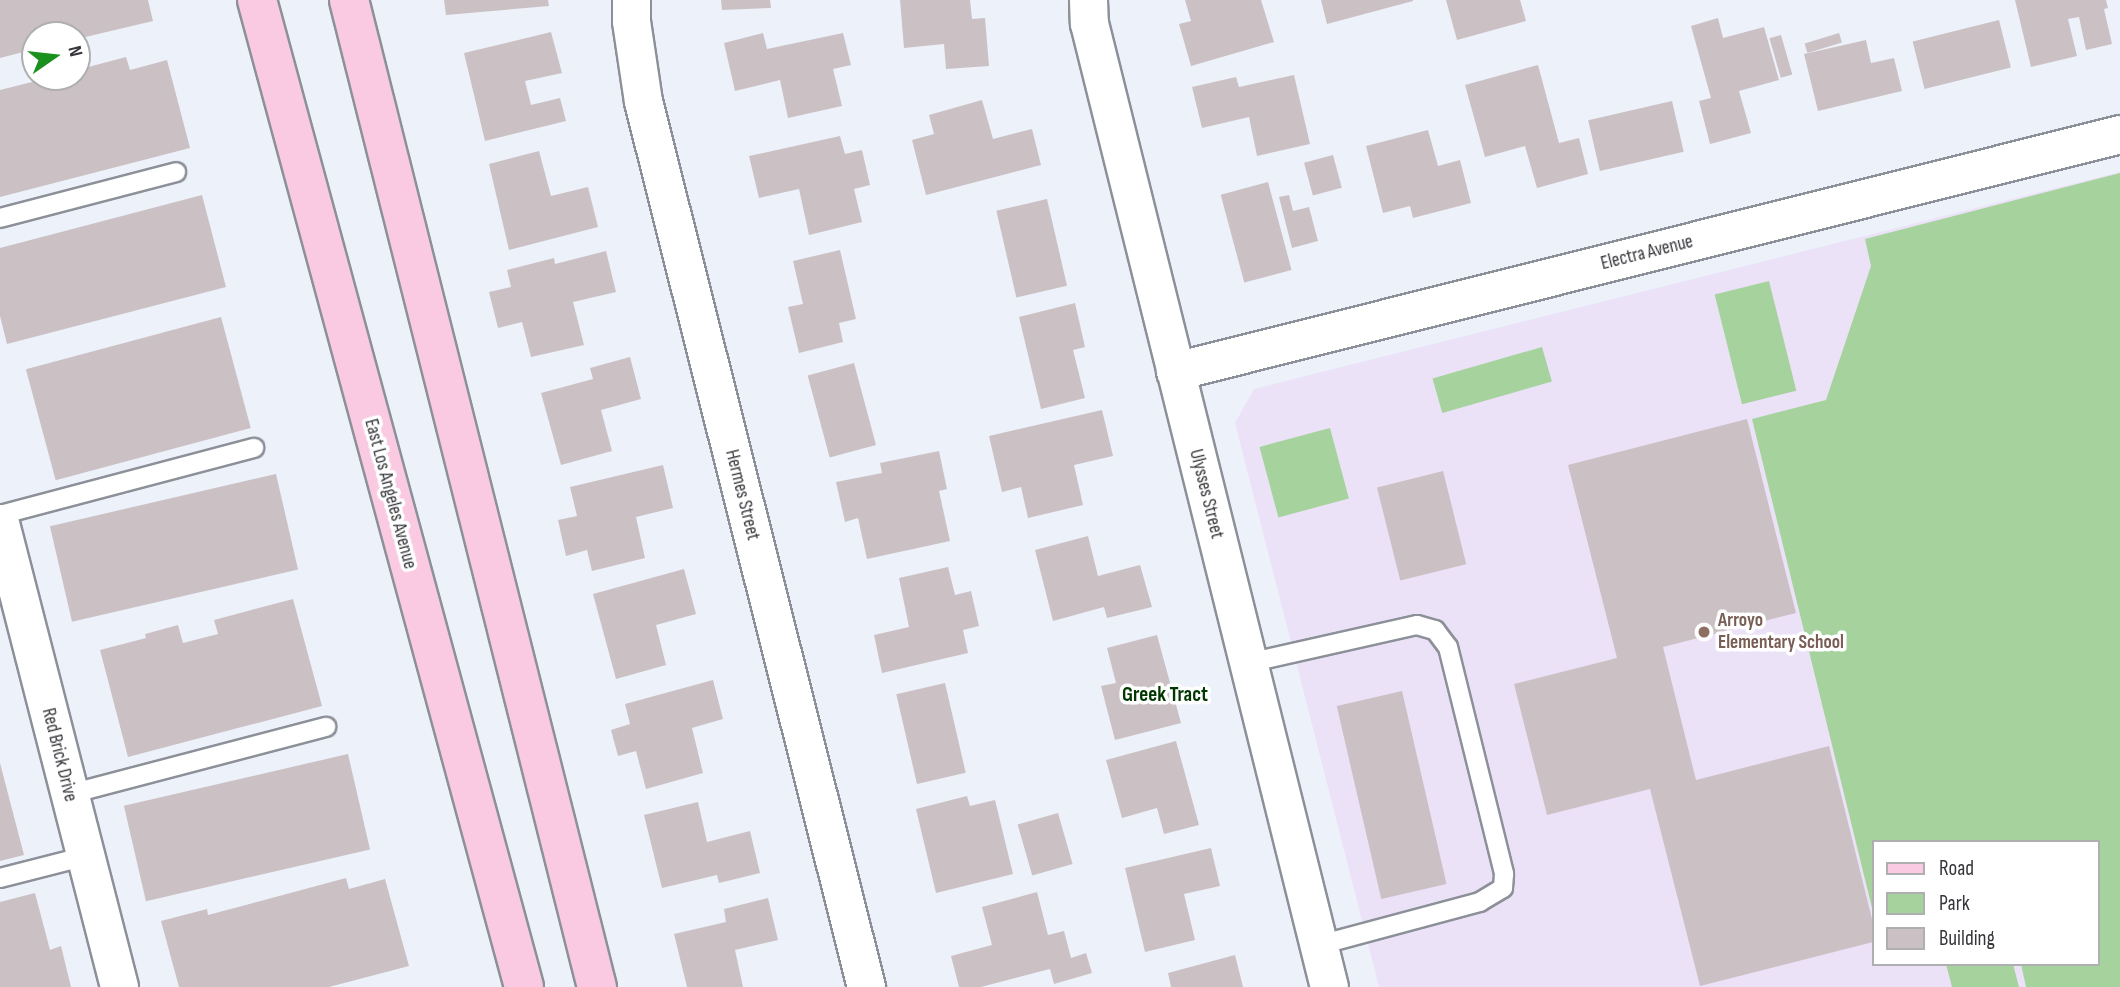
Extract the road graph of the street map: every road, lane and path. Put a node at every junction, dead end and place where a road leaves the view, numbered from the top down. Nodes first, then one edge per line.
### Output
1 (257, 0) edge
2 (349, 0) edge
3 (631, 0) edge
4 (1088, 0) edge
5 (2120, 134) edge
6 (176, 172) dead end
7 (0, 218) edge
8 (1175, 371) junction
9 (254, 447) dead end
10 (0, 514) edge
11 (0, 523) edge
12 (7, 582) edge
13 (1248, 663) junction
14 (326, 727) dead end
15 (70, 794) junction
16 (86, 856) junction
17 (0, 878) edge
18 (1319, 945) junction
19 (119, 987) edge
20 (524, 987) edge
21 (597, 987) edge
22 (866, 987) edge
23 (1329, 987) edge

1 - 20 main road, East Los Angeles Avenue
2 - 21 main road
3 - 22 street, Hermes Street
4 - 8 street, Ulysses Street
5 - 8 street, Electra Avenue
6 - 7 lane
8 - 13 street, Ulysses Street
9 - 10 lane
11 - 12 street, Red Brick Drive
12 - 15 street, Red Brick Drive
13 - 18 street, Ulysses Street
13 - 18 lane
14 - 15 lane
15 - 16 street, Red Brick Drive
16 - 17 lane
16 - 19 street, Red Brick Drive
18 - 23 street, Ulysses Street

